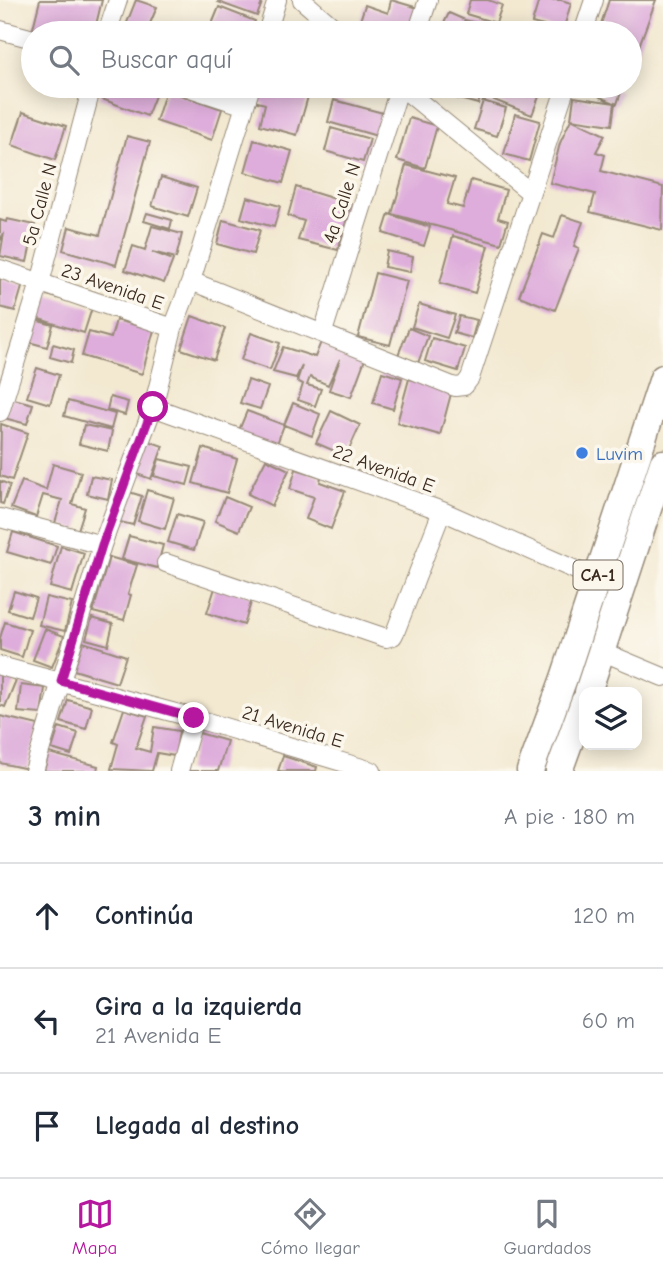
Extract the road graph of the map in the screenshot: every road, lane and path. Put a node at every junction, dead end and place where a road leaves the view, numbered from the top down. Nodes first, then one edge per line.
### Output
1 (118, 0) edge
2 (278, 0) edge
3 (302, 0) edge
4 (428, 0) edge
5 (594, 0) edge
6 (111, 21) edge
7 (271, 21) edge
8 (326, 21) edge
9 (421, 21) edge
10 (587, 21) edge
11 (0, 30) edge
12 (21, 36) edge
13 (89, 98) edge
14 (221, 98) edge
15 (247, 98) edge
16 (396, 98) edge
17 (415, 98) edge
18 (562, 98) edge
19 (245, 106) junction
20 (531, 194) junction
21 (0, 269) edge
22 (191, 281) junction
23 (40, 283) junction
24 (173, 328) junction
25 (323, 332) junction
26 (663, 377) edge
27 (153, 407) junction
28 (0, 412) edge
29 (663, 463) edge
30 (442, 511) junction
31 (0, 518) edge
32 (102, 545) junction
33 (166, 564) dead end
34 (596, 579) junction
35 (601, 652) junction
36 (0, 666) edge
37 (663, 677) edge
38 (61, 681) junction
39 (590, 687) edge
40 (579, 716) edge
41 (194, 718) junction
42 (332, 766) edge
43 (34, 771) edge
44 (178, 771) edge
45 (372, 771) edge
46 (530, 771) edge
47 (559, 771) edge

1 - 6 street
2 - 7 street
3 - 8 street
4 - 9 street
5 - 10 street
11 - 12 street
13 - 23 street, 5a Calle N
14 - 19 street
15 - 19 street
16 - 25 street, 4a Calle N
17 - 20 street
18 - 20 street
19 - 22 street
20 - 25 street
21 - 23 street, 23 Avenida E
22 - 24 street
22 - 25 street
23 - 24 street, 23 Avenida E
23 - 28 street, 5a Calle N
24 - 27 street
26 - 34 highway, CA-1
27 - 30 street, 22 Avenida E
27 - 32 street
29 - 35 highway, CA-1
30 - 33 street
30 - 34 street, 22 Avenida E
31 - 32 street
32 - 38 street
34 - 46 highway, CA-1
35 - 37 street
35 - 39 highway, CA-1
36 - 38 street, 21 Avenida E
38 - 41 street, 21 Avenida E
38 - 43 street
40 - 47 highway
41 - 42 street, 21 Avenida E
41 - 44 street
42 - 45 street, 21 Avenida E

